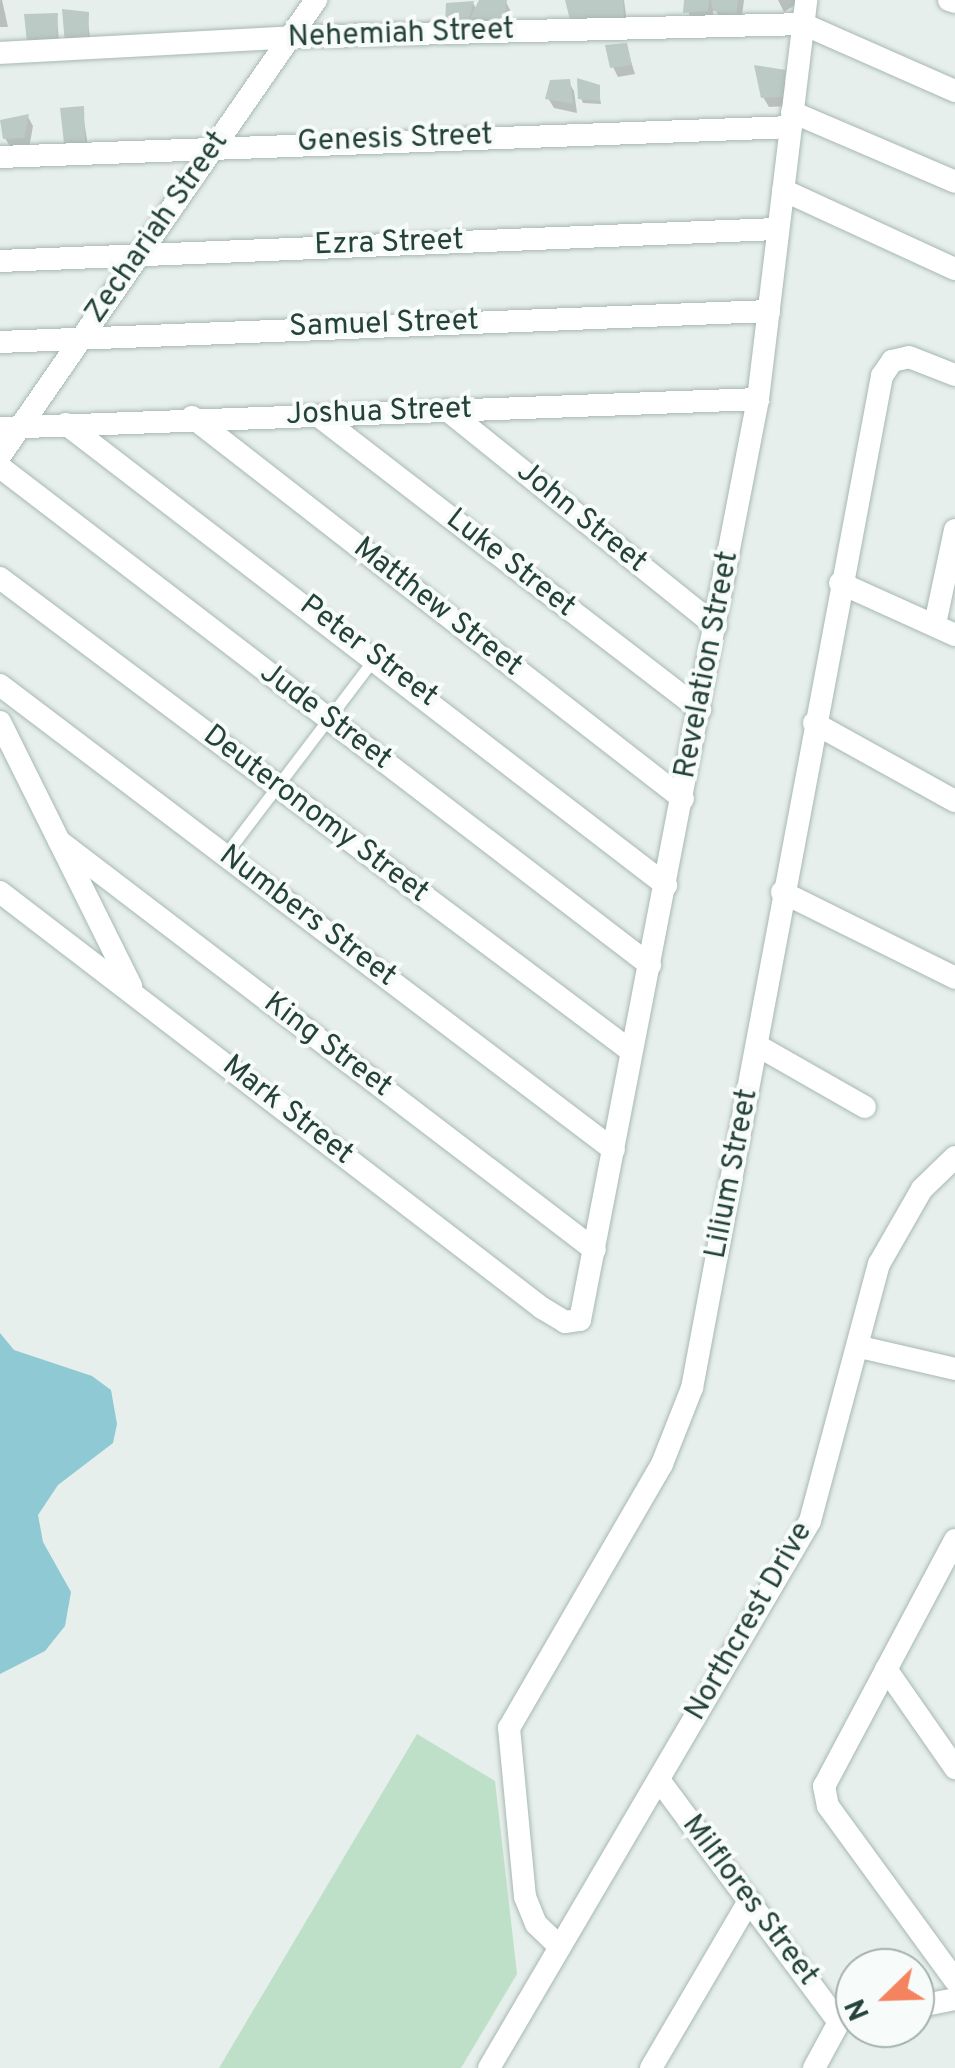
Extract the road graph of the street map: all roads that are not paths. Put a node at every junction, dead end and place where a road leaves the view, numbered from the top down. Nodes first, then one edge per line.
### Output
1 (316, 0) edge
2 (806, 0) edge
3 (803, 24) junction
4 (291, 37) junction
5 (0, 53) edge
6 (955, 91) edge
7 (791, 119) junction
8 (216, 146) junction
9 (0, 157) edge
10 (955, 182) edge
11 (782, 190) junction
12 (778, 229) junction
13 (141, 254) junction
14 (0, 261) edge
15 (955, 270) edge
16 (768, 311) junction
17 (83, 337) junction
18 (0, 342) edge
19 (955, 375) edge
20 (758, 399) junction
21 (447, 410) junction
22 (192, 417) junction
23 (320, 417) junction
24 (66, 424) junction
25 (10, 428) edge
26 (0, 456) edge
27 (0, 467) edge
28 (955, 530) edge
29 (0, 578) edge
30 (840, 584) junction
31 (716, 626) junction
32 (945, 630) edge
33 (376, 656) junction
34 (0, 685) edge
35 (700, 710) junction
36 (328, 720) junction
37 (0, 722) edge
38 (814, 723) junction
39 (276, 787) junction
40 (683, 799) junction
41 (955, 801) edge
42 (59, 842) junction
43 (225, 855) junction
44 (666, 885) junction
45 (0, 892) edge
46 (782, 892) junction
47 (650, 965) junction
48 (955, 978) edge
49 (135, 994) junction
50 (758, 1046) junction
51 (631, 1051) junction
52 (865, 1106) dead end
53 (614, 1150) junction
54 (955, 1157) edge
55 (595, 1250) junction
56 (577, 1322) joint
57 (860, 1346) junction
58 (955, 1369) edge
59 (955, 1540) edge
60 (886, 1670) junction
61 (955, 1768) edge
62 (660, 1780) junction
63 (750, 1901) junction
64 (560, 1947) junction
65 (955, 1980) edge
66 (835, 2005) edge
67 (835, 2037) edge
68 (489, 2068) edge
69 (650, 2068) edge
70 (814, 2068) edge

1 - 4 street, Zechariah Street
2 - 3 street, Revelation Street
3 - 4 street, Nehemiah Street
3 - 6 street
3 - 7 street, Revelation Street
4 - 5 street, Nehemiah Street
4 - 8 street, Zechariah Street
7 - 8 street, Genesis Street
7 - 10 street
7 - 11 street, Revelation Street
8 - 9 street, Genesis Street
8 - 13 street, Zechariah Street
11 - 12 street, Revelation Street
11 - 15 street
12 - 13 street, Ezra Street
12 - 16 street, Revelation Street
13 - 14 street, Ezra Street
13 - 17 street, Zechariah Street
16 - 17 street, Samuel Street
16 - 20 street, Revelation Street
17 - 18 street, Samuel Street
17 - 25 street, Zechariah Street
19 - 30 street, Lilium Street
20 - 21 street, Joshua Street
20 - 31 street, Revelation Street
21 - 23 street, Joshua Street
21 - 31 street, John Street
22 - 23 street, Joshua Street
22 - 24 street, Joshua Street
22 - 40 street, Matthew Street
23 - 35 street, Luke Street
24 - 25 street, Joshua Street
24 - 33 street, Peter Street
25 - 26 street, Zechariah Street
27 - 36 street, Jude Street
28 - 32 street
29 - 39 street, Deuteronomy Street
30 - 32 street
30 - 38 street, Lilium Street
31 - 35 street, Revelation Street
33 - 36 lane
33 - 44 street, Peter Street
34 - 43 street, Numbers Street
35 - 40 street, Revelation Street
36 - 39 lane
36 - 47 street, Jude Street
37 - 42 street
38 - 41 street
38 - 46 street, Lilium Street
39 - 43 lane
39 - 51 street, Deuteronomy Street
40 - 44 street, Revelation Street
42 - 49 street
42 - 55 street, King Street
43 - 53 street, Numbers Street
44 - 47 street, Revelation Street
45 - 49 street, Mark Street
46 - 48 street
46 - 50 street, Lilium Street
47 - 51 street, Revelation Street
49 - 56 street, Mark Street
50 - 52 street
50 - 64 street, Lilium Street
51 - 53 street, Revelation Street
53 - 55 street, Revelation Street
54 - 57 street, Northcrest Drive
55 - 56 street, Revelation Street
57 - 58 street
57 - 62 street, Northcrest Drive
59 - 60 street
60 - 61 street
60 - 65 street
62 - 63 street, Milflores Street
62 - 64 street, Northcrest Drive
63 - 66 street, Milflores Street
63 - 69 street
64 - 68 street, Northcrest Drive
67 - 70 street

